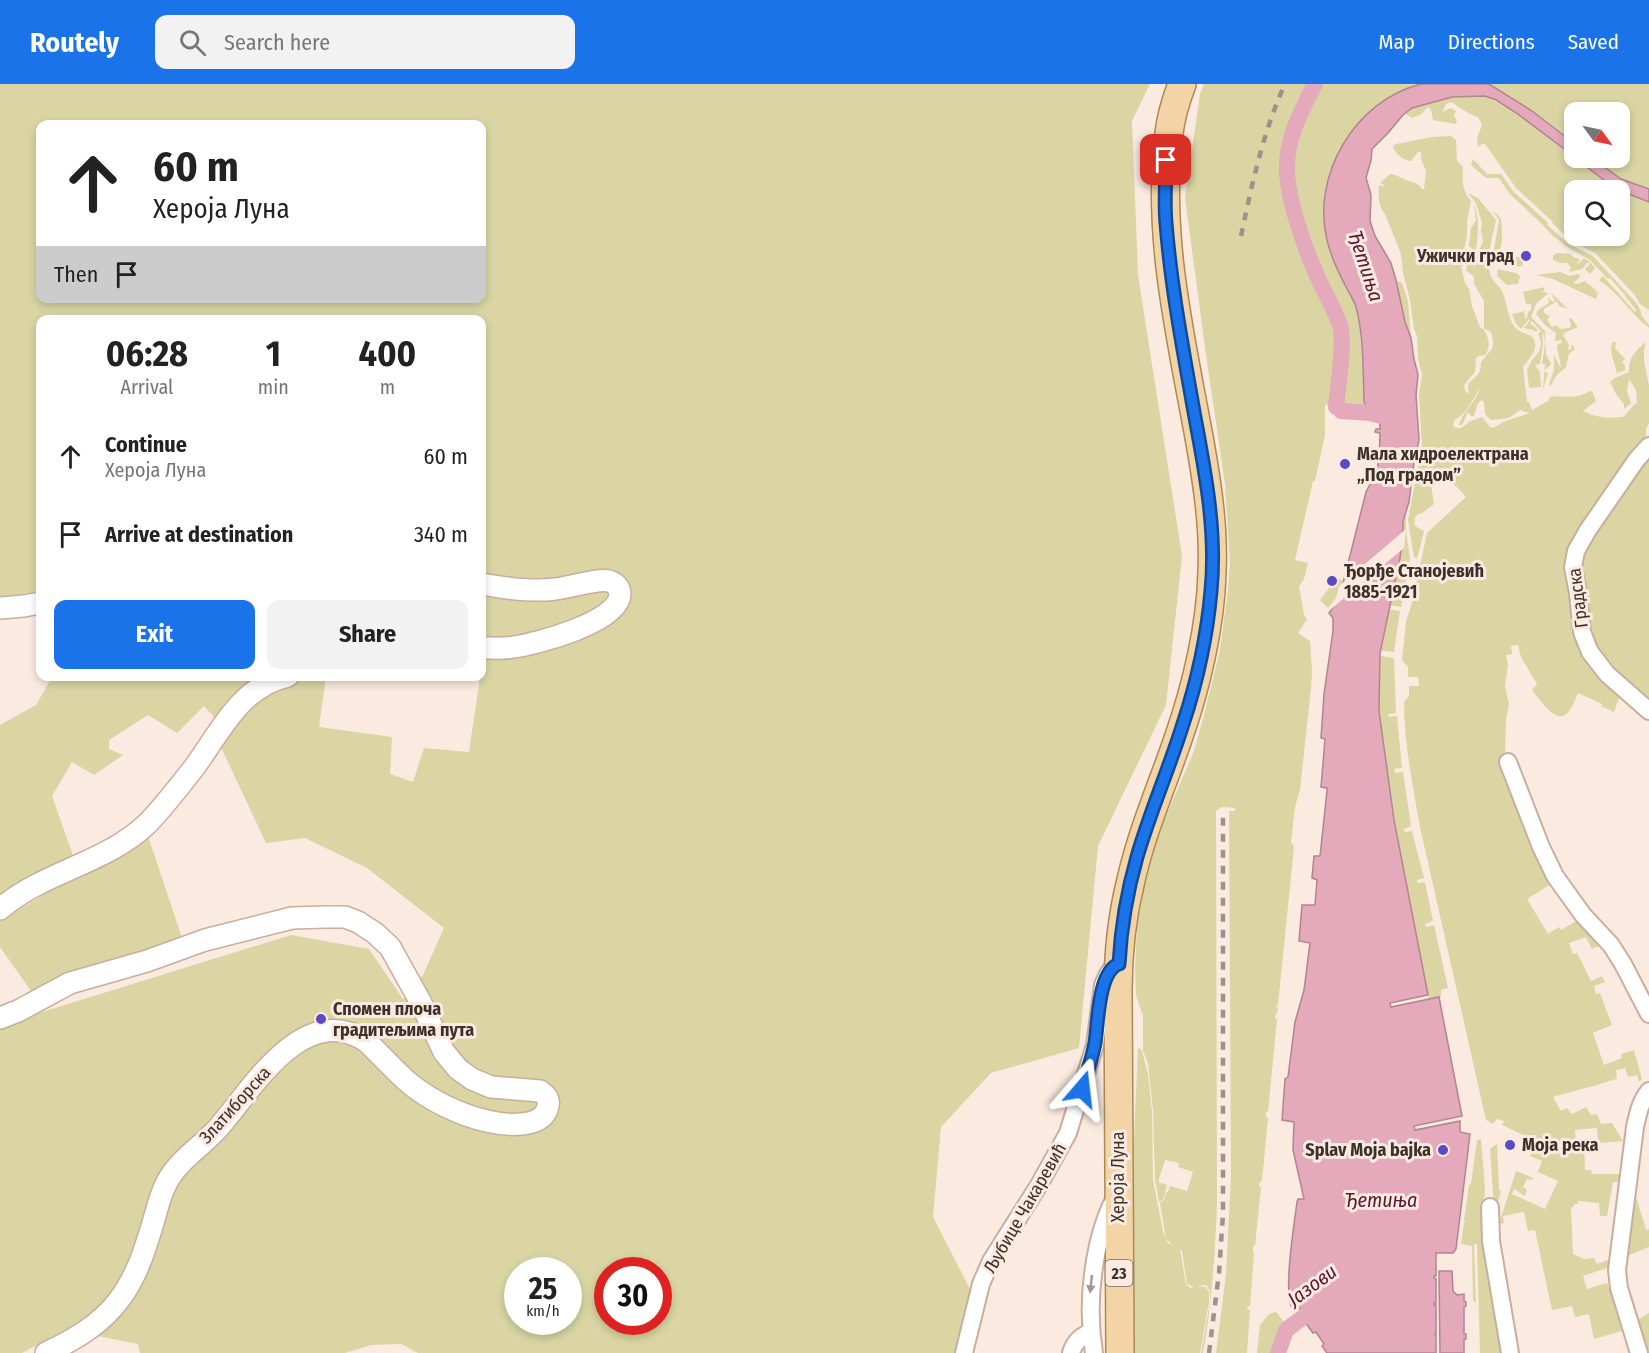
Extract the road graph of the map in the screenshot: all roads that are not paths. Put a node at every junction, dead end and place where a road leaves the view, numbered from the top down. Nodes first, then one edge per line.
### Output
1 (1182, 84) edge
2 (1649, 446) edge
3 (486, 585) edge
4 (36, 604) edge
5 (0, 608) edge
6 (486, 648) edge
7 (269, 681) edge
8 (1649, 711) edge
9 (1508, 762) dead end
10 (0, 909) edge
11 (1119, 964) junction
12 (1649, 1014) edge
13 (0, 1018) edge
14 (1649, 1091) edge
15 (1118, 1193) junction
16 (1490, 1207) dead end
17 (1091, 1332) junction
18 (46, 1353) edge
19 (964, 1353) edge
20 (1071, 1353) edge
21 (1094, 1353) edge
22 (1120, 1353) edge
23 (1510, 1353) edge
24 (1639, 1353) edge

1 - 11 main road, Хероја Луна / 23
2 - 8 street, Градска
3 - 6 street
4 - 5 street
7 - 10 street
9 - 12 street
11 - 15 main road, Хероја Луна / 23
11 - 19 street, Љубице Чакаревић
13 - 18 street, Златиборска
14 - 24 street
15 -> 17 street
15 - 22 main road, Хероја Луна / 23
16 - 23 street
17 - 20 street
17 - 21 street

